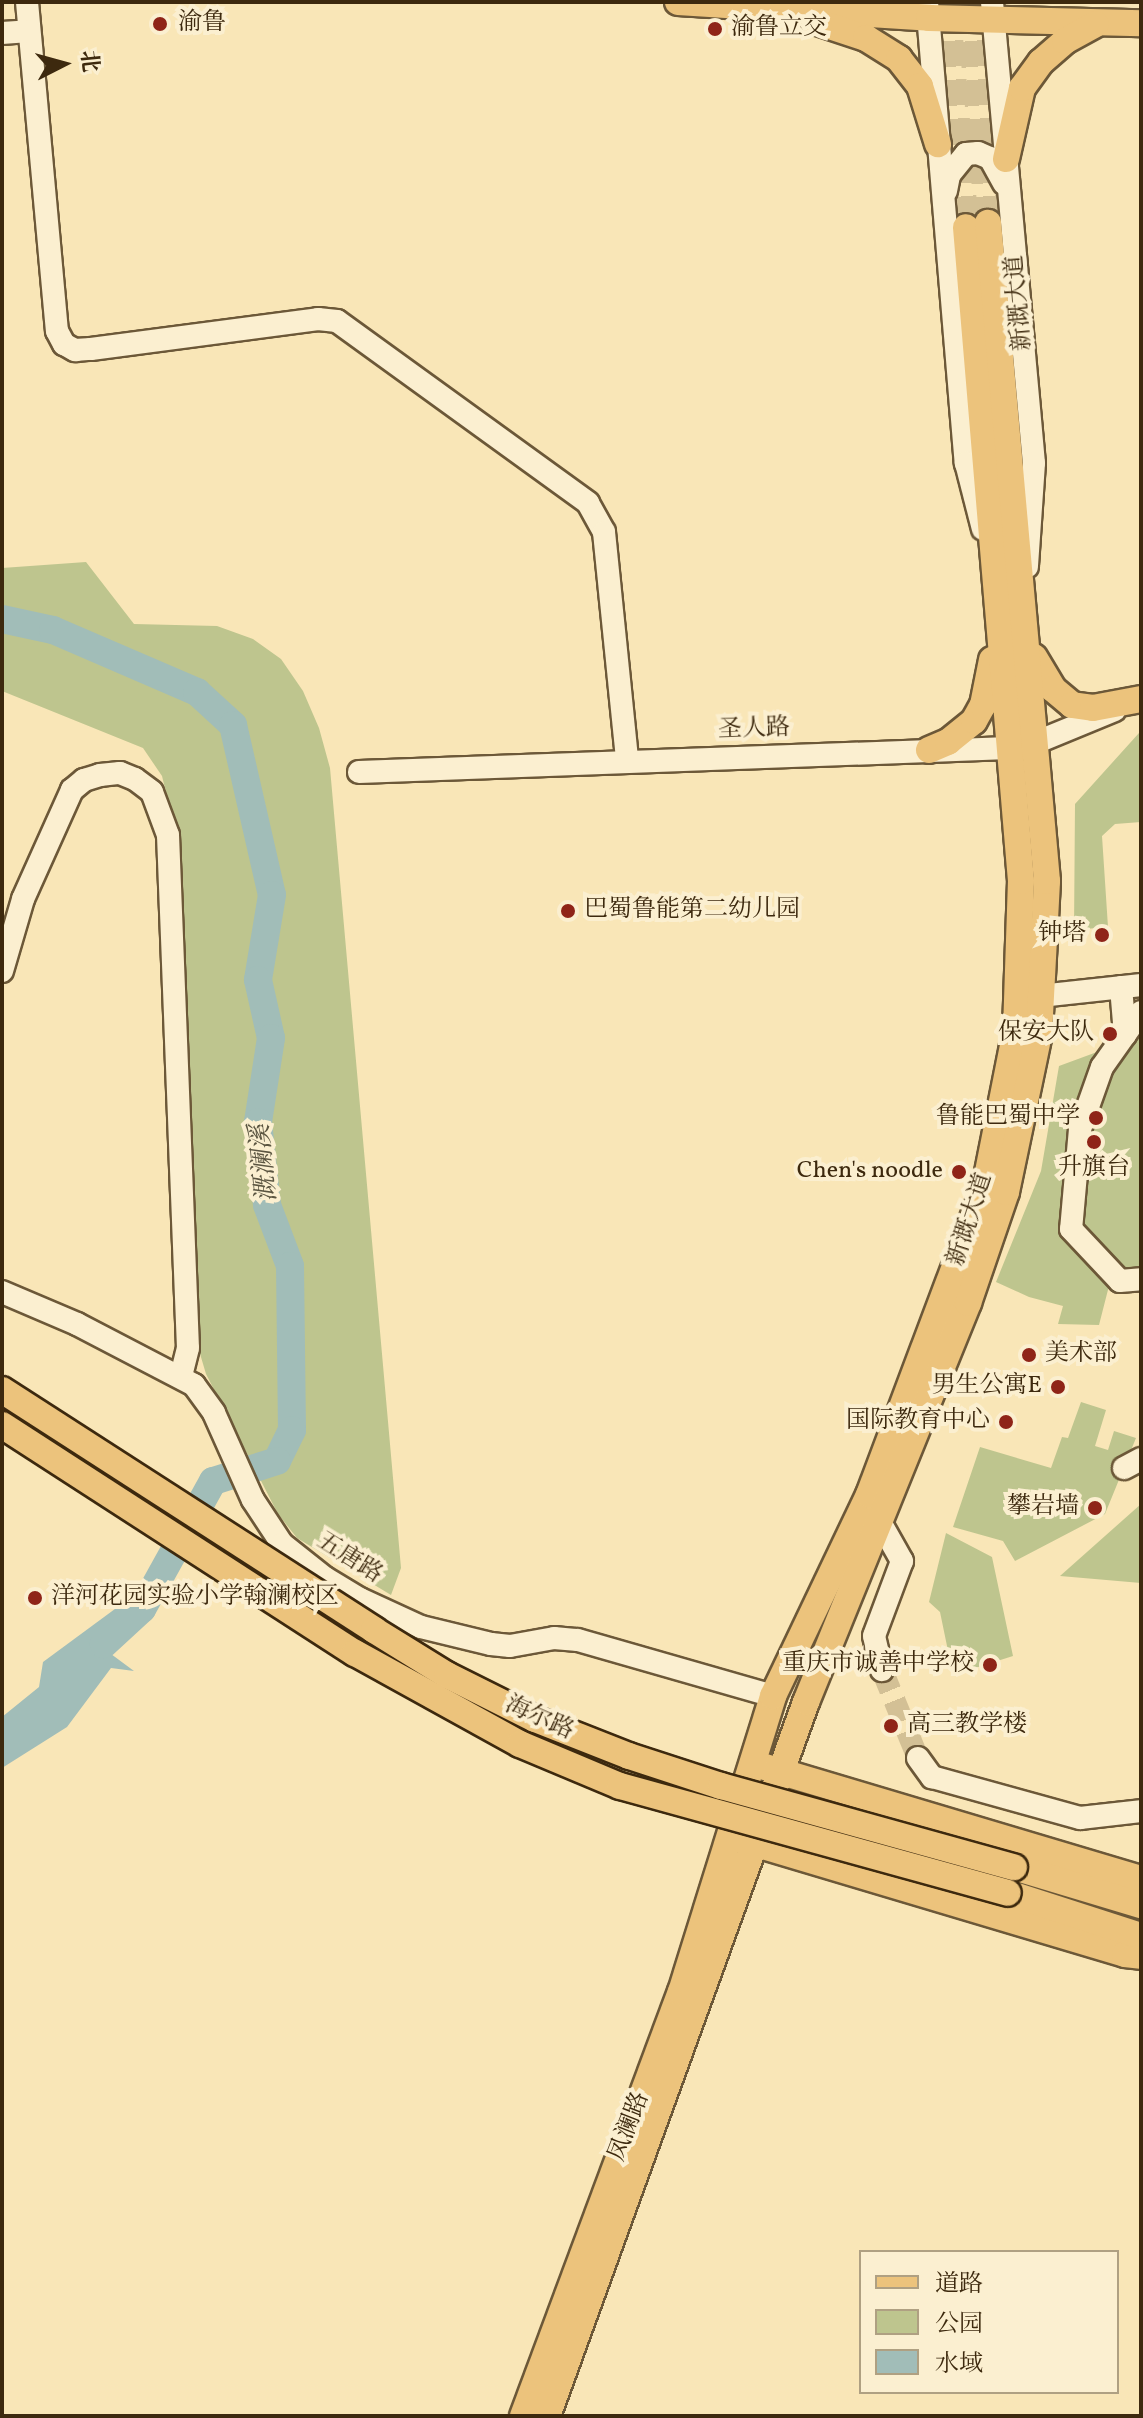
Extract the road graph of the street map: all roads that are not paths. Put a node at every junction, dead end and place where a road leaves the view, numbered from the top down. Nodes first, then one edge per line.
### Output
1 (27, 2) edge
2 (678, 2) edge
3 (761, 4) edge
4 (998, 8) edge
5 (928, 10) edge
6 (1098, 22) junction
7 (1141, 23) edge
8 (29, 31) junction
9 (2, 33) edge
10 (938, 144) junction
11 (1006, 159) junction
12 (1010, 199) junction
13 (943, 207) junction
14 (993, 564) junction
15 (1025, 605) junction
16 (998, 625) junction
17 (1029, 647) junction
18 (1141, 699) edge
19 (1037, 742) junction
20 (1009, 748) junction
21 (929, 750) junction
22 (627, 760) junction
23 (359, 772) dead end
24 (2, 971) edge
25 (1131, 986) edge
26 (1040, 996) junction
27 (1141, 1012) edge
28 (1125, 1035) junction
29 (1141, 1279) edge
30 (2, 1292) edge
31 (181, 1377) junction
32 (2, 1390) edge
33 (2, 1425) edge
34 (880, 1522) junction
35 (882, 1670) tunnel mouth
36 (773, 1696) junction
37 (918, 1758) tunnel mouth
38 (751, 1763) junction
39 (782, 1772) junction
40 (1141, 1811) edge
41 (728, 1835) junction
42 (757, 1844) junction
43 (1141, 1879) edge
44 (1011, 1880) junction
45 (1141, 1905) edge
46 (1141, 1936) edge
47 (1141, 1956) edge
48 (523, 2416) edge
49 (547, 2416) edge

1 - 8 street
2 - 3 main road
3 - 5 main road
3 - 10 main road
4 - 5 main road
4 - 6 main road
4 - 11 street, 新溉大道
5 - 10 street, 新溉大道
6 - 7 main road
6 - 11 main road
8 - 9 street
8 - 22 street
10 - 13 street, 新溉大道
11 - 12 street, 新溉大道
12 - 13 street
12 - 15 street, 新溉大道
13 - 14 street, 新溉大道
14 - 15 main road, 新溉大道
14 - 16 main road, 新溉大道
15 - 17 main road, 新溉大道
16 - 20 main road, 新溉大道
16 - 21 main road
17 - 18 main road
17 - 19 main road, 新溉大道
18 - 19 street, 圣人路
19 - 20 street, 圣人路
19 - 26 main road, 新溉大道
20 - 21 street, 圣人路
20 - 36 main road, 新溉大道
21 - 22 street, 圣人路
22 - 23 street, 圣人路
24 - 31 street
25 - 26 street
25 - 28 street
26 - 34 main road, 新溉大道
27 - 28 street
28 - 29 street
30 - 31 street, 五唐路
31 - 36 street, 五唐路
32 - 44 main road, 海尔路, bridge
33 - 44 main road, 海尔路, bridge
34 - 35 street
34 - 39 main road, 新溉大道
36 - 38 main road, 新溉大道
37 - 40 street
38 - 39 main road
38 - 41 main road, 新溉大道
39 - 42 main road, 新溉大道
39 - 43 main road
41 - 42 main road
41 - 48 main road, 凤澜路
42 - 47 main road
42 - 49 main road, 凤澜路
44 - 45 main road, 海尔路
44 - 46 main road, 海尔路

